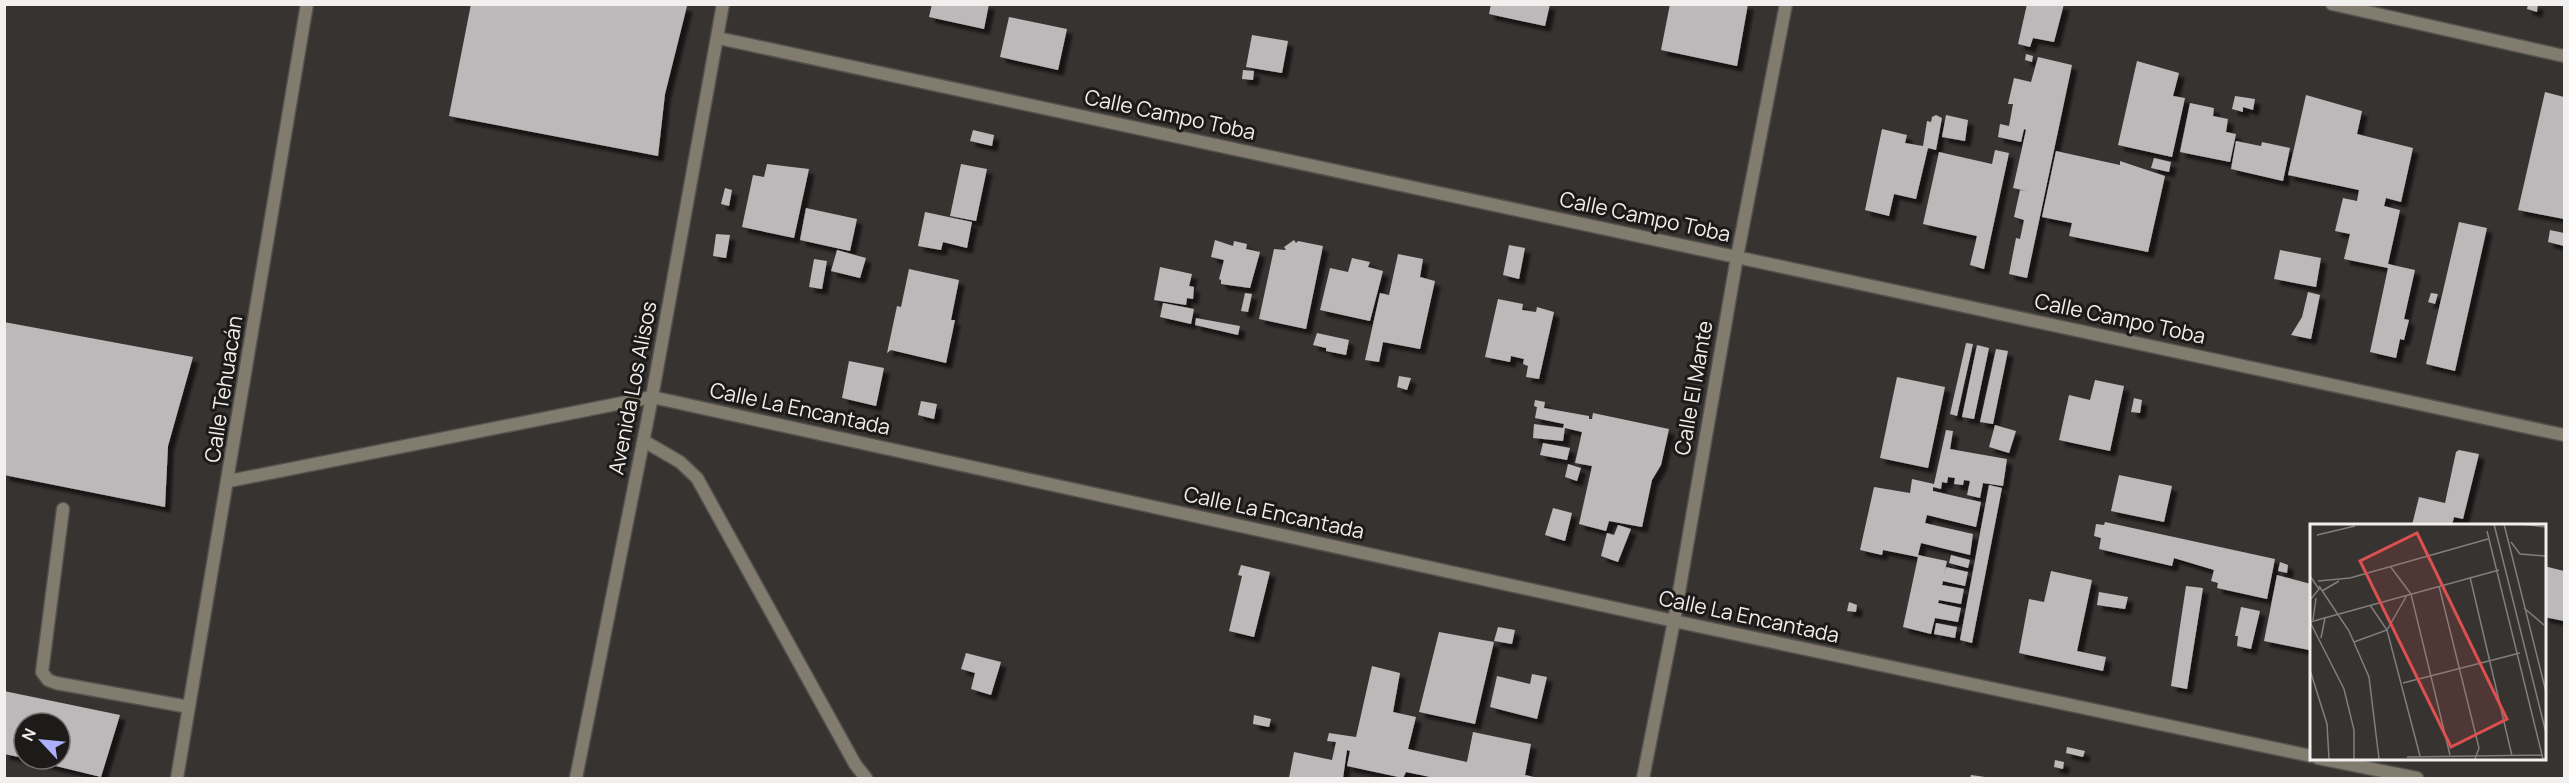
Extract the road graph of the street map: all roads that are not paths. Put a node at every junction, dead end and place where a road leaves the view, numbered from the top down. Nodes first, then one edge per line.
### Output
1 (307, 4) edge
2 (723, 4) edge
3 (1786, 4) edge
4 (2332, 4) edge
5 (718, 38) junction
6 (2565, 56) edge
7 (1737, 256) junction
8 (652, 397) junction
9 (2565, 435) edge
10 (644, 441) junction
11 (229, 481) junction
12 (63, 509) dead end
13 (1674, 621) junction
14 (189, 707) junction
15 (2310, 756) edge
16 (2323, 759) edge
17 (177, 778) edge
18 (576, 778) edge
19 (866, 778) edge
20 (1643, 778) edge
21 (2417, 778) edge

1 - 11 street, Calle Tehuacán
2 - 5 street, Avenida Los Alisos
3 - 7 street, Calle El Mante
4 - 6 street
5 - 7 street, Calle Campo Toba
5 - 8 street, Avenida Los Alisos
7 - 9 street, Calle Campo Toba
7 - 13 street, Calle El Mante
8 - 10 street, Avenida Los Alisos
8 - 11 street, Calle La Encantada
8 - 13 street, Calle La Encantada
10 - 18 street, Avenida Los Alisos
10 - 19 street
11 - 14 street, Calle Tehuacán
12 - 14 street
13 - 15 street, Calle La Encantada
13 - 20 street, Calle El Mante
14 - 17 street, Calle Tehuacán
16 - 21 street

